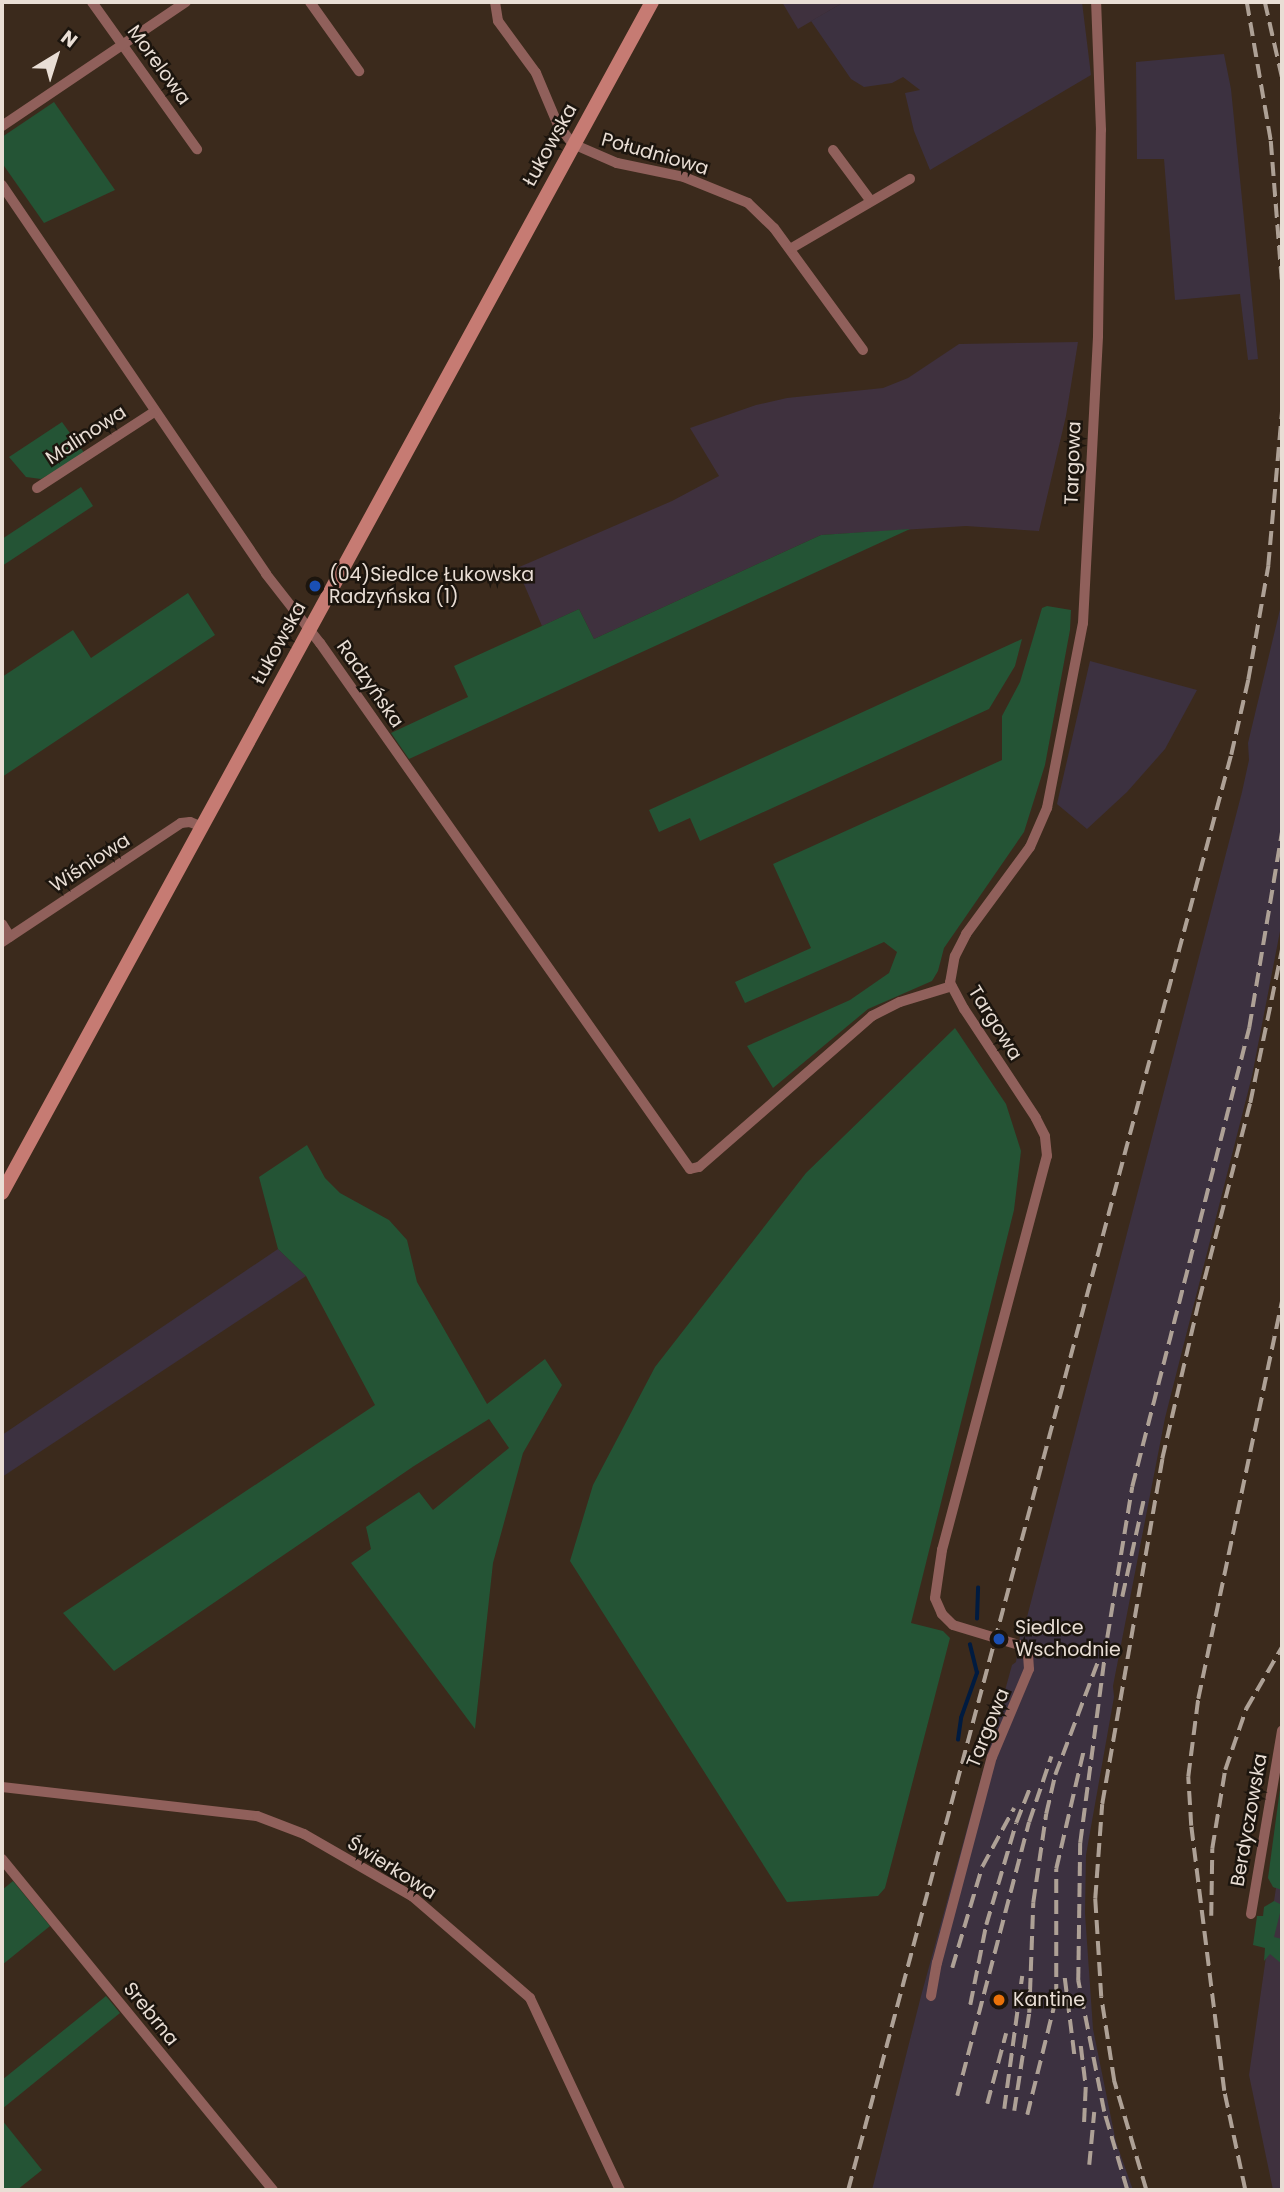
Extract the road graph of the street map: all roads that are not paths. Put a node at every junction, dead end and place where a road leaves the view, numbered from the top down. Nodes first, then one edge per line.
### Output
1 (92, 2) edge
2 (186, 2) edge
3 (310, 2) edge
4 (495, 2) edge
5 (652, 2) edge
6 (1096, 2) edge
7 (122, 44) junction
8 (359, 72) dead end
9 (2, 126) edge
10 (573, 144) junction
11 (197, 149) dead end
12 (833, 149) dead end
13 (910, 179) dead end
14 (2, 185) edge
15 (870, 200) junction
16 (790, 249) junction
17 (863, 350) dead end
18 (155, 412) junction
19 (37, 488) dead end
20 (309, 629) junction
21 (200, 826) junction
22 (2, 925) edge
23 (6, 939) edge
24 (952, 986) junction
25 (2, 1193) edge
26 (1282, 1731) edge
27 (2, 1788) edge
28 (2, 1859) edge
29 (1251, 1914) dead end
30 (931, 1996) dead end
31 (273, 2190) edge
32 (620, 2190) edge

1 - 7 street, Morelowa
2 - 7 street
3 - 8 street
4 - 10 street, Południowa
5 - 10 main road, Łukowska
6 - 24 street, Targowa
7 - 9 street
7 - 11 street, Morelowa
10 - 16 street, Południowa
10 - 20 main road, Łukowska
12 - 15 street
13 - 15 street
14 - 18 street, Radzyńska
15 - 16 street
16 - 17 street, Południowa
18 - 19 street, Malinowa
18 - 20 street, Radzyńska
20 - 21 main road, Łukowska
20 - 24 street, Radzyńska
21 - 23 street, Wiśniowa
21 - 25 main road, Łukowska
22 - 23 street
24 - 30 street, Targowa
26 - 29 street, Berdyczowska
27 - 32 street, Świerkowa
28 - 31 street, Srebrna

